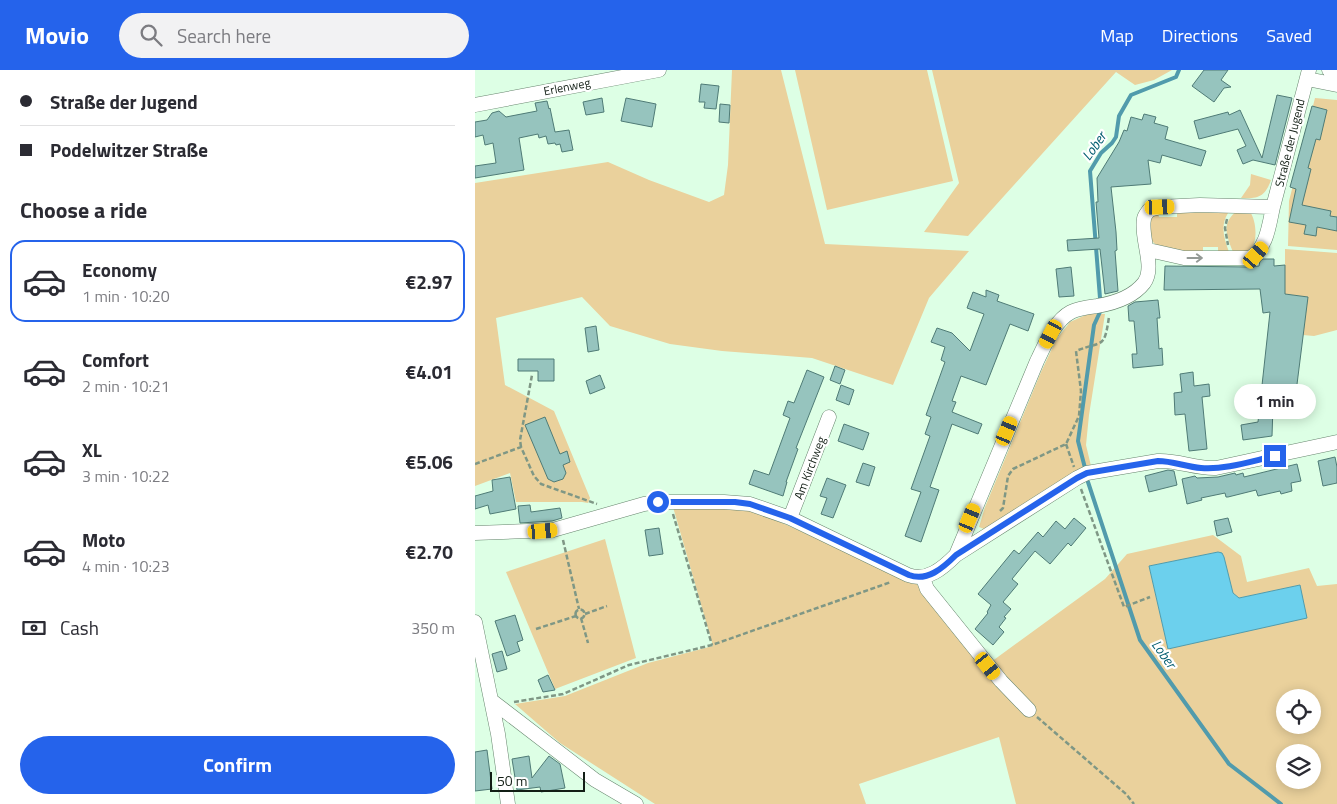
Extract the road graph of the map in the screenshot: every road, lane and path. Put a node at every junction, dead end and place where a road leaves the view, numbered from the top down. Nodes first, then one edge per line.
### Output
1 (659, 70) edge
2 (1329, 70) edge
3 (1308, 74) edge
4 (1337, 77) edge
5 (1337, 85) edge
6 (475, 105) edge
7 (1239, 206) junction
8 (1273, 207) junction
9 (1147, 252) junction
10 (1233, 258) junction
11 (1108, 304) junction
12 (532, 375) dead end
13 (829, 417) dead end
14 (1337, 442) edge
15 (1067, 444) junction
16 (521, 448) junction
17 (475, 464) edge
18 (1077, 478) junction
19 (670, 503) junction
20 (601, 505) dead end
21 (998, 514) dead end
22 (790, 518) junction
23 (561, 528) junction
24 (475, 533) edge
25 (956, 555) junction
26 (909, 575) junction
27 (923, 578) junction
28 (1150, 597) dead end
29 (607, 606) dead end
30 (579, 609) junction
31 (585, 614) junction
32 (576, 616) junction
33 (581, 618) junction
34 (475, 622) edge
35 (536, 629) dead end
36 (588, 643) dead end
37 (712, 646) junction
38 (481, 678) edge
39 (492, 701) junction
40 (503, 710) junction
41 (1029, 710) joint
42 (508, 804) edge
43 (636, 804) edge
44 (1134, 804) edge

1 - 6 street, Erlenweg
2 - 4 street
3 - 5 street, Straße der Jugend
3 - 8 street, Straße der Jugend
7 - 8 street
7 - 9 street
7 - 10 path
8 - 10 street, Straße der Jugend
9 -> 10 street, Straße der Jugend
9 - 11 street
11 - 15 path
11 - 25 street
12 - 16 path
13 - 22 street, Am Kirchweg
14 - 18 street
15 - 18 path
15 - 21 path
16 - 17 path
16 - 20 path
18 - 25 street
18 - 28 path
19 - 22 street
19 - 23 street
19 - 37 path
22 - 26 street
23 - 24 street
23 - 30 path
25 - 27 street
26 - 27 street
26 - 37 path
27 - 41 street
29 - 31 path
30 - 31 path
30 - 32 path
31 - 33 path
32 - 33 path
32 - 35 path
33 - 36 path
34 - 38 street
37 - 40 path
38 - 39 street
39 - 40 street
39 - 42 street
40 - 43 street
41 - 44 path

